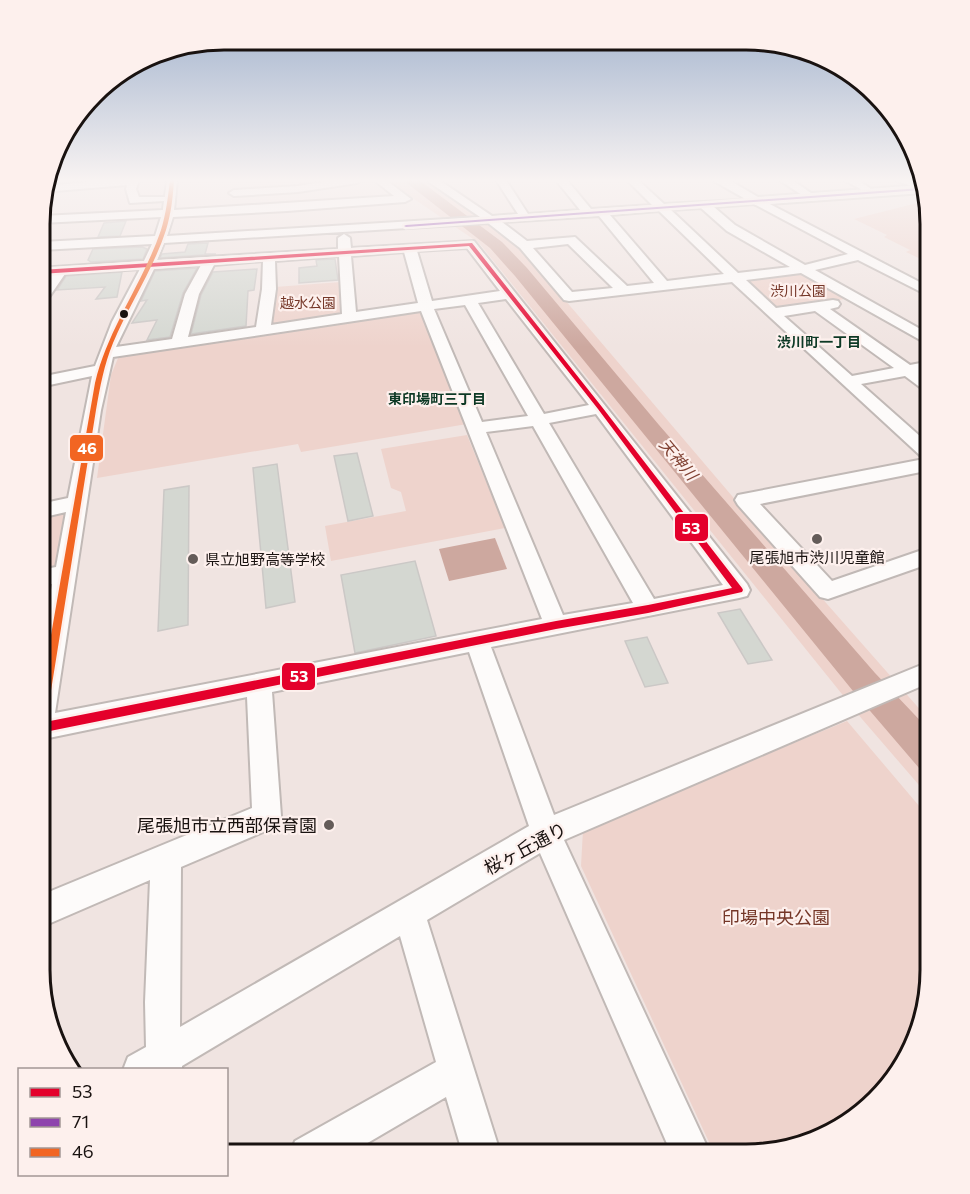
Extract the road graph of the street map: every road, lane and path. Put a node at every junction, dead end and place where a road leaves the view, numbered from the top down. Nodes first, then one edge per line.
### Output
1 (194, 236) edge
2 (214, 236) edge
3 (344, 236) edge
4 (510, 236) edge
5 (623, 236) edge
6 (689, 236) edge
7 (745, 236) edge
8 (826, 236) edge
9 (832, 236) edge
10 (162, 238) junction
11 (50, 242) edge
12 (50, 245) edge
13 (524, 245) junction
14 (409, 247) junction
15 (345, 253) junction
16 (861, 255) junction
17 (269, 258) junction
18 (209, 262) junction
19 (149, 266) junction
20 (804, 269) junction
21 (61, 271) junction
22 (50, 272) edge
23 (734, 277) junction
24 (920, 280) edge
25 (50, 286) edge
26 (664, 286) junction
27 (920, 287) edge
28 (624, 291) junction
29 (510, 294) junction
30 (856, 299) junction
31 (469, 300) junction
32 (426, 306) junction
33 (820, 308) junction
34 (773, 313) junction
35 (349, 317) junction
36 (263, 330) junction
37 (920, 335) edge
38 (179, 342) junction
39 (104, 361) junction
40 (920, 368) edge
41 (908, 371) junction
42 (50, 379) edge
43 (920, 379) edge
44 (849, 381) junction
45 (600, 408) junction
46 (540, 420) junction
47 (477, 428) junction
48 (920, 446) edge
49 (920, 466) edge
50 (77, 503) junction
51 (50, 510) edge
52 (920, 559) edge
53 (64, 573) junction
54 (50, 576) edge
55 (648, 609) junction
56 (556, 625) junction
57 (50, 629) edge
58 (477, 641) junction
59 (920, 675) edge
60 (259, 684) junction
61 (50, 726) edge
62 (546, 833) junction
63 (166, 859) junction
64 (50, 907) edge
65 (409, 913) junction
66 (156, 1065) edge
67 (458, 1070) junction
68 (328, 1144) edge
69 (479, 1144) edge
70 (687, 1144) edge

1 - 10 street
2 - 10 street
3 - 15 street
4 - 13 street
5 - 26 street
6 - 23 street
7 - 20 street
8 - 16 street
9 - 24 street
10 - 11 street
10 - 12 street
10 - 19 street
13 - 28 street
13 - 28 street
14 - 15 street
14 - 29 street
14 - 32 street
15 - 17 street
15 - 35 street
16 - 20 street
16 - 27 street
17 - 18 street
17 - 36 street
18 - 19 street
18 - 38 street
19 - 21 street
19 - 39 street
20 - 23 street
20 - 30 street
21 - 22 street
21 - 25 street
23 - 26 street
23 - 34 street
26 - 28 street
29 - 31 street
29 - 45 street
30 - 33 street
30 - 37 street
31 - 32 street
31 - 46 street
32 - 35 street
32 - 47 street
33 - 34 street
33 - 41 street
34 - 44 street
35 - 36 street
36 - 38 street
38 - 39 street
39 - 42 street
39 - 50 street
40 - 41 street
41 - 43 street
41 - 44 street
44 - 48 street
45 - 46 street
45 - 55 street
46 - 47 street
46 - 55 street
47 - 56 street
49 - 52 street
50 - 51 street
50 - 53 street
53 - 54 street
53 - 57 street
55 - 56 street
56 - 58 street
58 - 60 street
58 - 62 street
59 - 62 street, 桜ヶ丘通り
60 - 61 street
60 - 63 street
62 - 65 street, 桜ヶ丘通り
62 - 70 street
63 - 64 street
63 - 66 street
65 - 66 street, 桜ヶ丘通り
65 - 67 street
67 - 68 street
67 - 69 street

